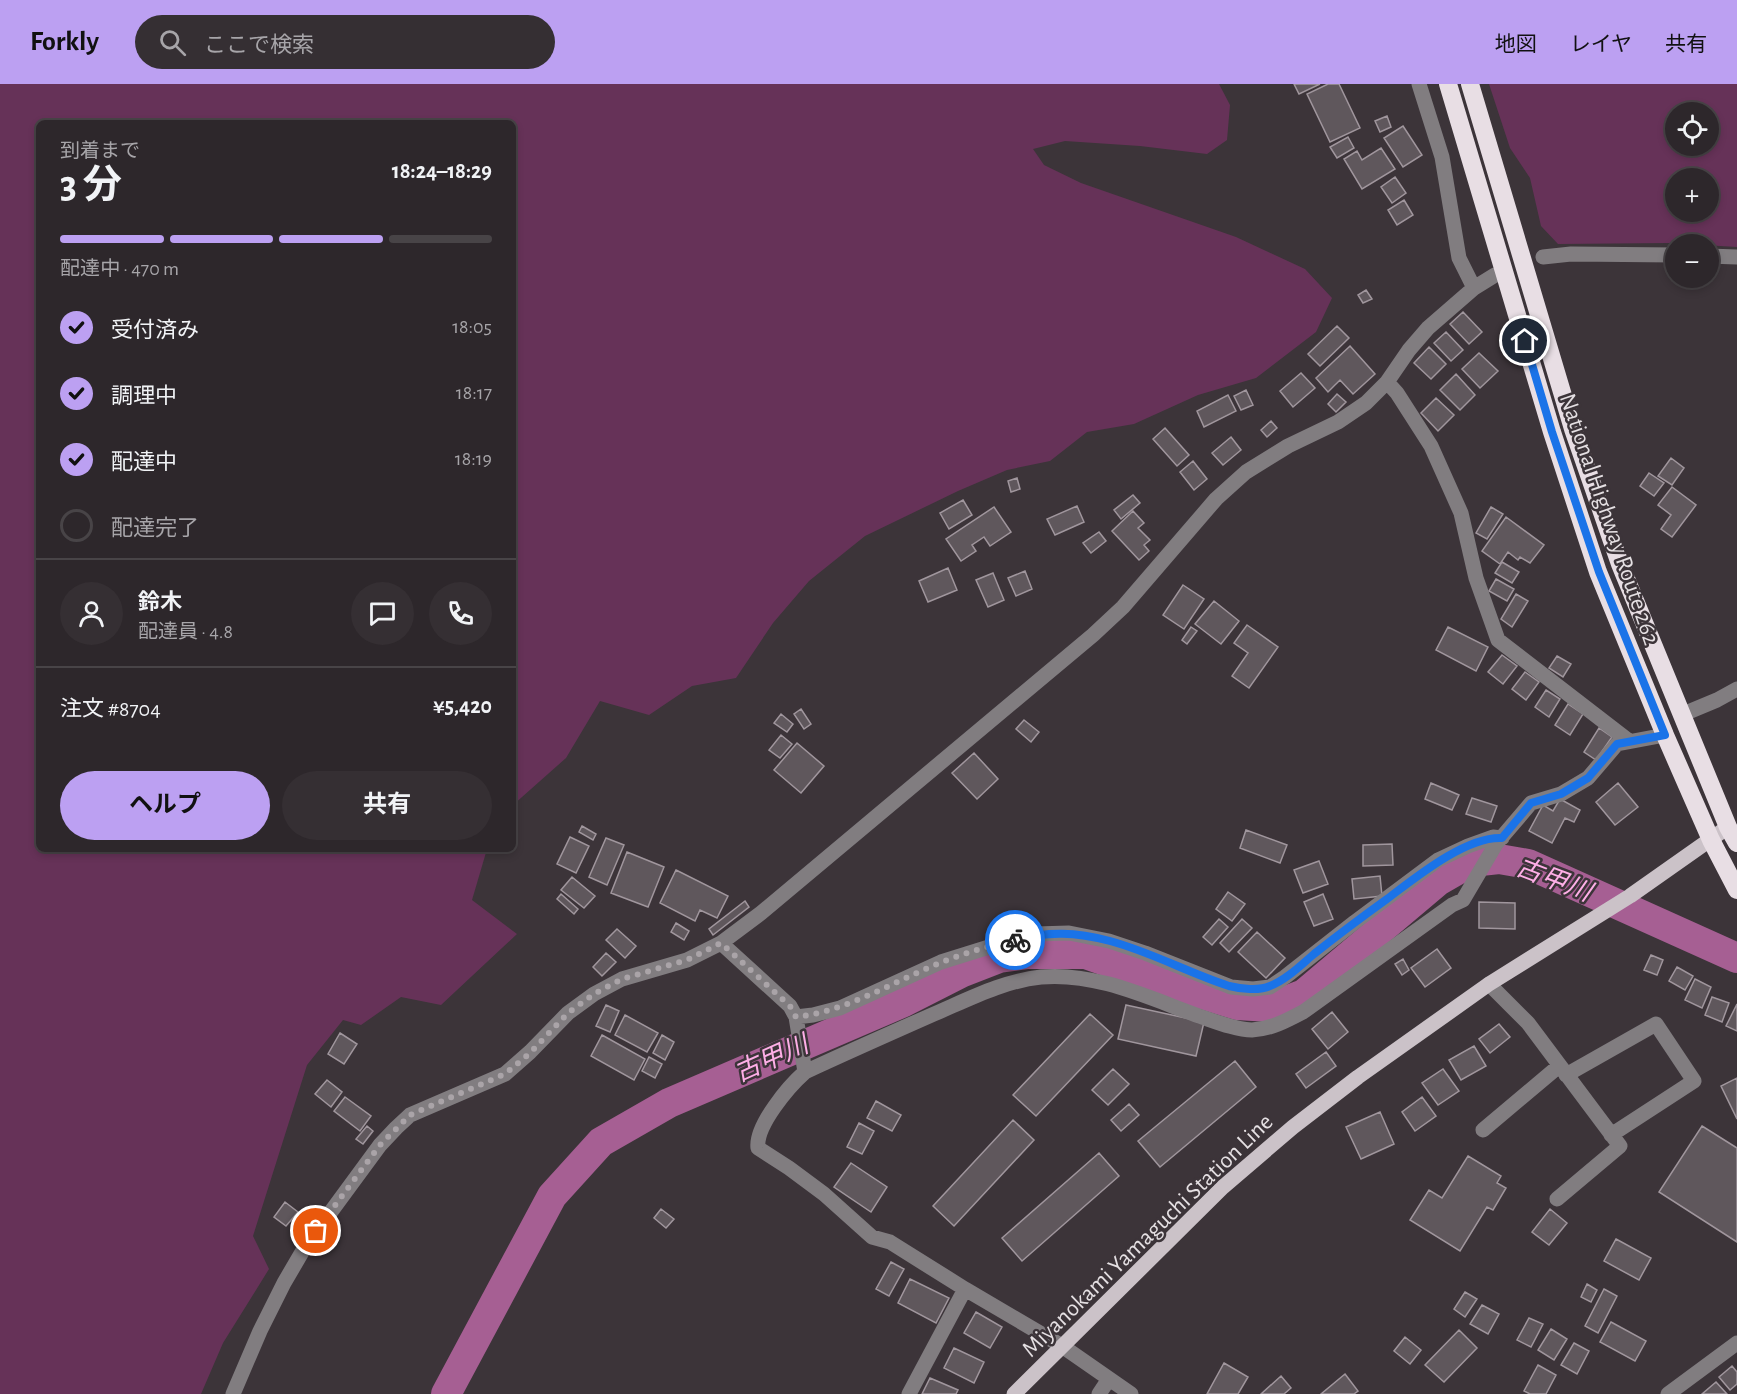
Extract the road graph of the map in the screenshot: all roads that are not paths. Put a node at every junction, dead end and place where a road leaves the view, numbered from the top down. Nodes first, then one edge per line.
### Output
1 (1419, 84) edge
2 (1448, 84) edge
3 (1470, 84) edge
4 (1665, 255) edge
5 (1719, 256) edge
6 (1543, 257) dead end
7 (1737, 257) edge
8 (1495, 275) dead end
9 (1474, 288) junction
10 (1387, 382) junction
11 (1737, 689) edge
12 (1682, 715) junction
13 (1665, 735) junction
14 (1629, 741) junction
15 (1734, 830) edge
16 (1711, 840) junction
17 (1499, 841) junction
18 (1737, 890) edge
19 (721, 943) junction
20 (1489, 984) junction
21 (797, 1024) junction
22 (804, 1069) junction
23 (1563, 1070) junction
24 (1483, 1130) dead end
25 (1611, 1135) junction
26 (1557, 1199) dead end
27 (965, 1289) junction
28 (1737, 1343) edge
29 (1062, 1346) junction
30 (1108, 1378) junction
31 (233, 1394) edge
32 (909, 1394) edge
33 (1014, 1394) edge
34 (1099, 1394) edge
35 (1131, 1394) edge
36 (1668, 1394) edge

1 - 9 street
2 - 13 highway, National Highway Route 262
3 - 12 highway, National Highway Route 262
4 - 6 street
5 - 7 street
8 - 9 street
9 - 10 street
10 - 14 street
10 - 19 street
11 - 12 street
12 - 15 highway, National Highway Route 262
13 - 14 street
13 - 16 highway, National Highway Route 262
14 - 17 street
15 - 16 main road, Miyanokami Yamaguchi Station Line
16 - 18 highway, National Highway Route 262
16 - 20 main road, Miyanokami Yamaguchi Station Line
17 - 21 street
17 - 22 street
19 - 21 street
19 - 31 street
20 - 23 street
20 - 29 main road, Miyanokami Yamaguchi Station Line
21 - 22 street
22 - 27 street
23 - 24 street
23 - 25 street
23 - 25 street
25 - 26 street
27 - 29 street
27 - 32 street
28 - 36 street
29 - 30 street
29 - 33 main road, Miyanokami Yamaguchi Station Line
30 - 34 street
30 - 35 street

